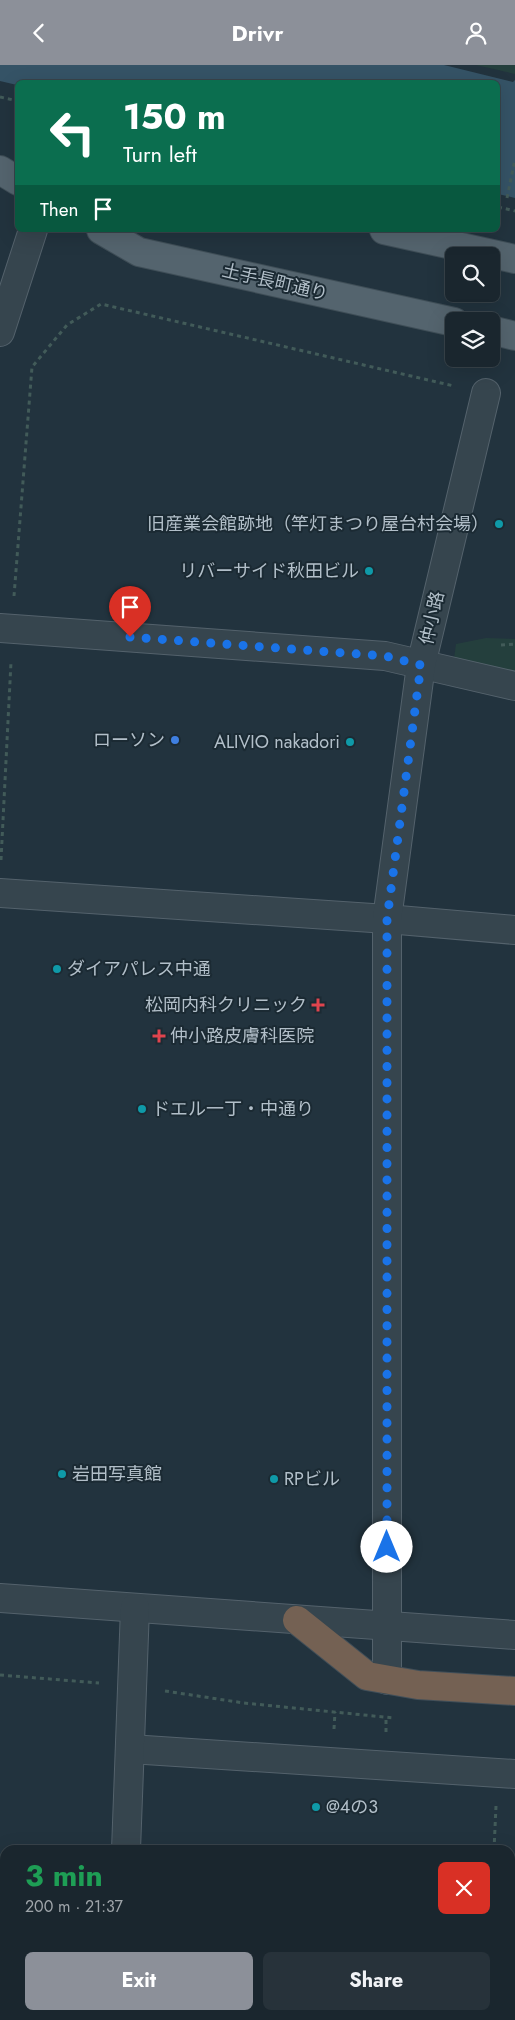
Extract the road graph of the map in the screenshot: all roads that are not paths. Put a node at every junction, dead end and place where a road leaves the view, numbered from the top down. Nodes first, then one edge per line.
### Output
1 (0, 171) edge
2 (15, 179) edge
3 (32, 232) edge
4 (105, 232) edge
5 (393, 232) edge
6 (515, 259) edge
7 (445, 320) edge
8 (0, 332) edge
9 (500, 332) edge
10 (515, 335) edge
11 (486, 393) road end
12 (6, 629) edge
13 (421, 665) junction
14 (515, 686) edge
15 (0, 893) edge
16 (387, 919) junction
17 (515, 930) edge
18 (0, 1598) edge
19 (136, 1608) junction
20 (297, 1620) junction
21 (387, 1626) junction
22 (515, 1635) edge
23 (387, 1680) junction
24 (515, 1691) edge
25 (130, 1749) junction
26 (515, 1774) edge
27 (126, 1845) edge

1 - 2 main road
3 - 8 street
4 - 7 main road, 土手長町通り
5 - 6 main road
9 - 10 main road
11 - 13 street, 仲小路
12 - 13 street
13 - 14 street
13 - 16 street, 仲小路
15 - 16 street
16 - 17 street
16 - 21 street, 仲小路
18 - 19 street
19 - 20 street
19 - 25 street
20 - 21 street
20 - 23 highway
21 - 22 street
21 - 23 street, 仲小路
23 - 24 highway
25 - 26 street
25 - 27 street

